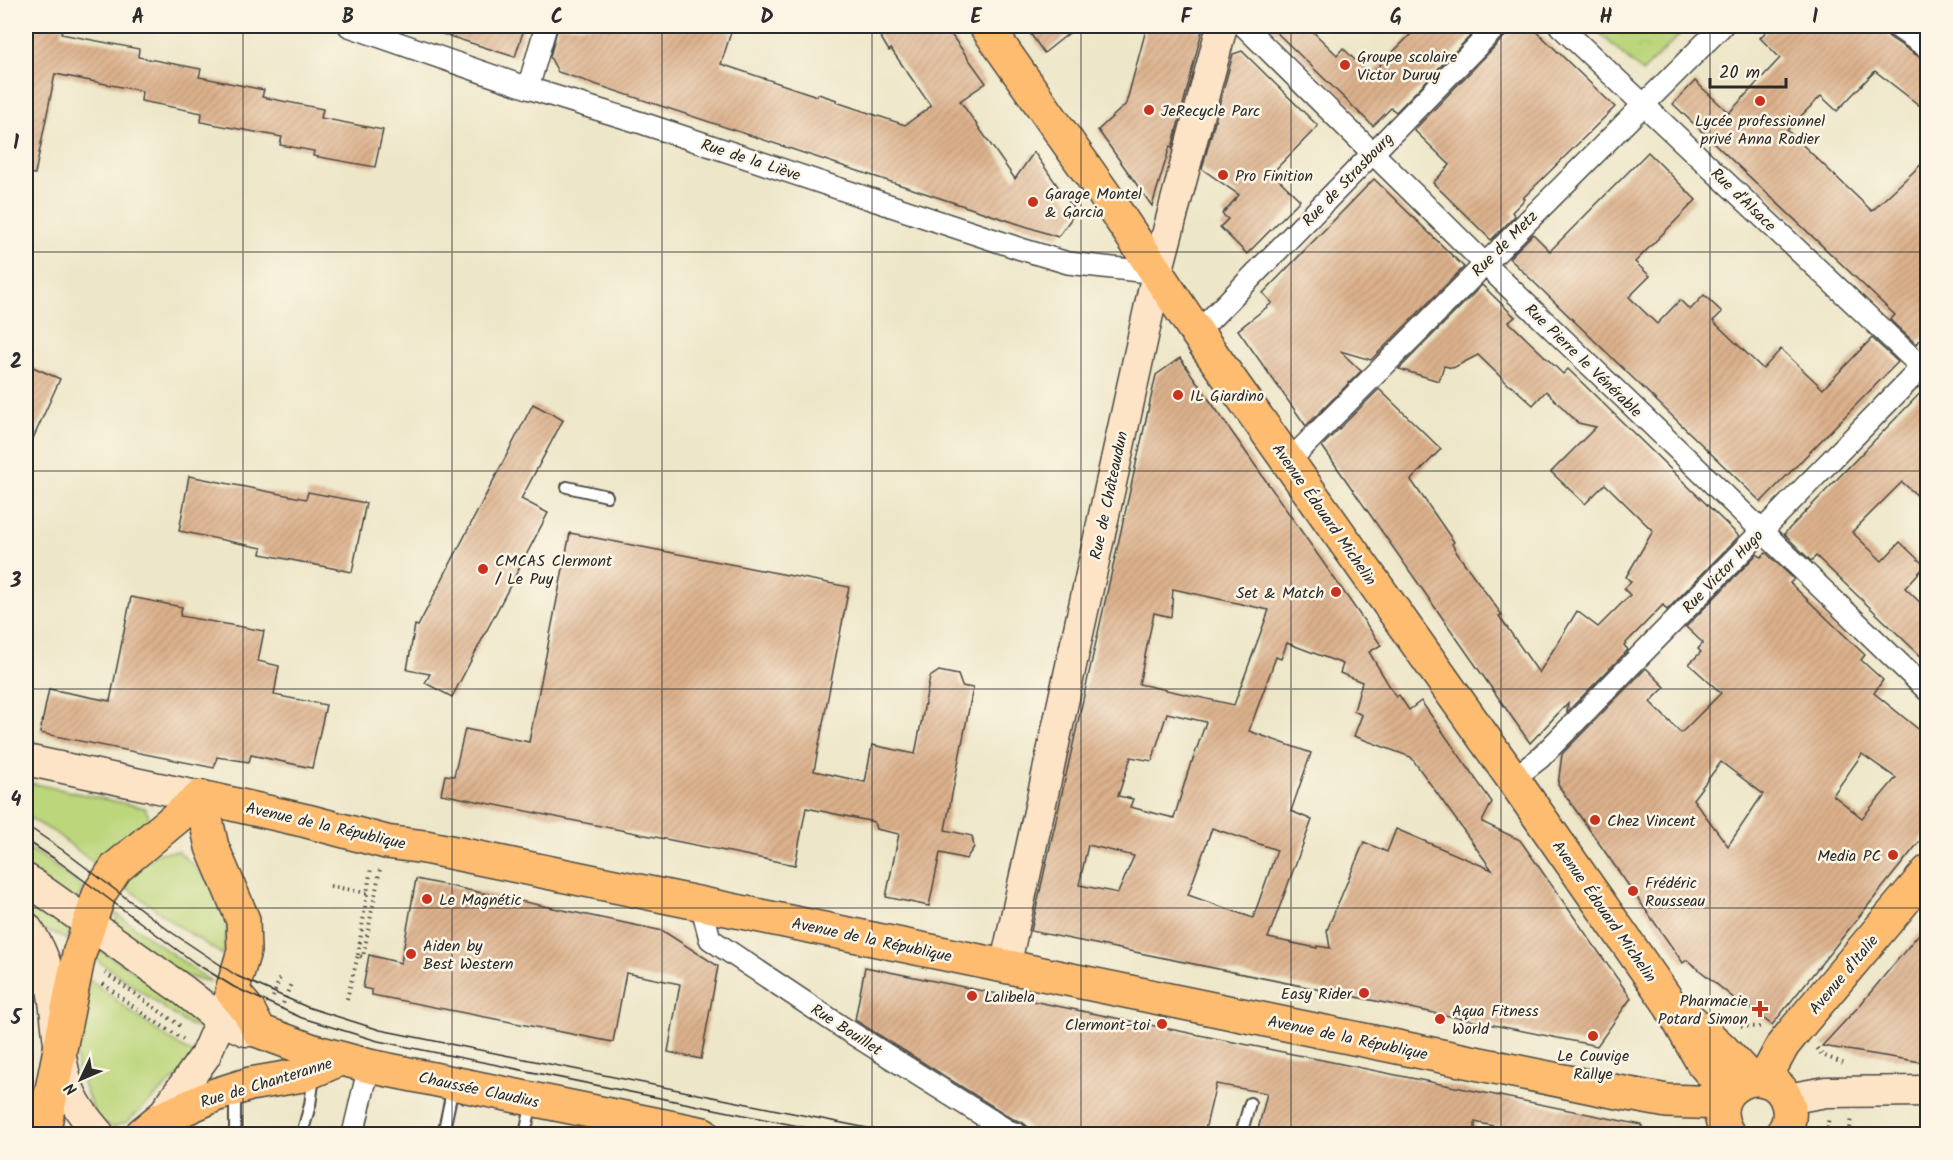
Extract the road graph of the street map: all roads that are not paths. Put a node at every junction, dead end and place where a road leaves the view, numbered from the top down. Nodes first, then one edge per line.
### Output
1 (349, 26) edge
2 (546, 26) edge
3 (986, 26) edge
4 (1222, 26) edge
5 (1244, 26) edge
6 (1497, 26) edge
7 (1560, 26) edge
8 (1722, 26) edge
9 (1896, 26) edge
10 (1928, 48) edge
11 (528, 88) junction
12 (1644, 104) junction
13 (1374, 152) junction
14 (1484, 263) junction
15 (1157, 273) junction
16 (1197, 333) junction
17 (1925, 367) edge
18 (1288, 462) junction
19 (567, 487) dead end
20 (607, 496) dead end
21 (1761, 530) junction
22 (1928, 692) edge
23 (26, 760) edge
24 (1513, 778) junction
25 (201, 797) junction
26 (1928, 872) edge
27 (26, 879) edge
28 (701, 904) junction
29 (88, 924) junction
30 (26, 927) edge
31 (1005, 967) junction
32 (226, 1006) junction
33 (60, 1050) junction
34 (341, 1065) junction
35 (453, 1083) junction
36 (235, 1089) junction
37 (1928, 1091) edge
38 (1746, 1098) edge
39 (532, 1100) junction
40 (1250, 1103) dead end
41 (150, 1127) edge
42 (43, 1134) edge
43 (99, 1134) edge
44 (235, 1134) edge
45 (303, 1134) edge
46 (353, 1134) edge
47 (443, 1134) edge
48 (525, 1134) edge
49 (703, 1134) edge
50 (1017, 1134) edge
51 (1241, 1134) edge
52 (1782, 1134) edge

1 - 11 street, Rue de la Liève
2 - 11 street
3 - 15 main road, Avenue Édouard Michelin
4 - 15 street, Rue de Châteaudun
5 - 13 street, Rue Pierre le Vénérable
6 - 13 street, Rue de Strasbourg
7 - 12 street, Rue d'Alsace
8 - 12 street, Rue de Metz
9 - 10 street
11 - 15 street, Rue de la Liève
12 - 14 street, Rue de Metz
12 - 17 street, Rue d'Alsace
13 - 14 street, Rue Pierre le Vénérable
13 - 16 street, Rue de Strasbourg
14 - 18 street, Rue de Metz
14 - 21 street, Rue Pierre le Vénérable
15 - 16 main road, Avenue Édouard Michelin
15 - 31 street, Rue de Châteaudun
16 - 18 main road, Avenue Édouard Michelin
17 - 21 street, Rue Victor Hugo
18 - 24 main road, Avenue Édouard Michelin
19 - 20 lane
21 - 22 street, Rue Pierre le Vénérable
21 - 24 street, Rue Victor Hugo
23 - 25 street, Avenue de la République
24 - 38 main road, Avenue Édouard Michelin
25 - 28 main road, Avenue de la République
25 - 29 main road
25 - 32 main road, Rue de Chanteranne
26 - 38 main road, Avenue d'Italie
27 - 29 street
28 - 31 main road, Avenue de la République
28 - 50 street, Rue Bouillet
29 - 32 street
29 - 33 main road
30 - 33 street
31 - 38 main road, Avenue de la République
32 - 34 main road, Chaussée Claudius
32 - 41 street, Rue de Chanteranne
33 - 42 main road
33 - 43 street
34 - 35 main road, Chaussée Claudius
34 - 36 main road, Rue de Chanteranne
34 - 45 lane
34 - 46 street
35 - 39 main road, Chaussée Claudius
35 - 47 lane
36 - 41 main road, Rue de Chanteranne
36 - 44 lane
37 - 38 street
38 - 52 main road
39 - 48 lane
39 - 49 main road, Chaussée Claudius
40 - 51 lane

